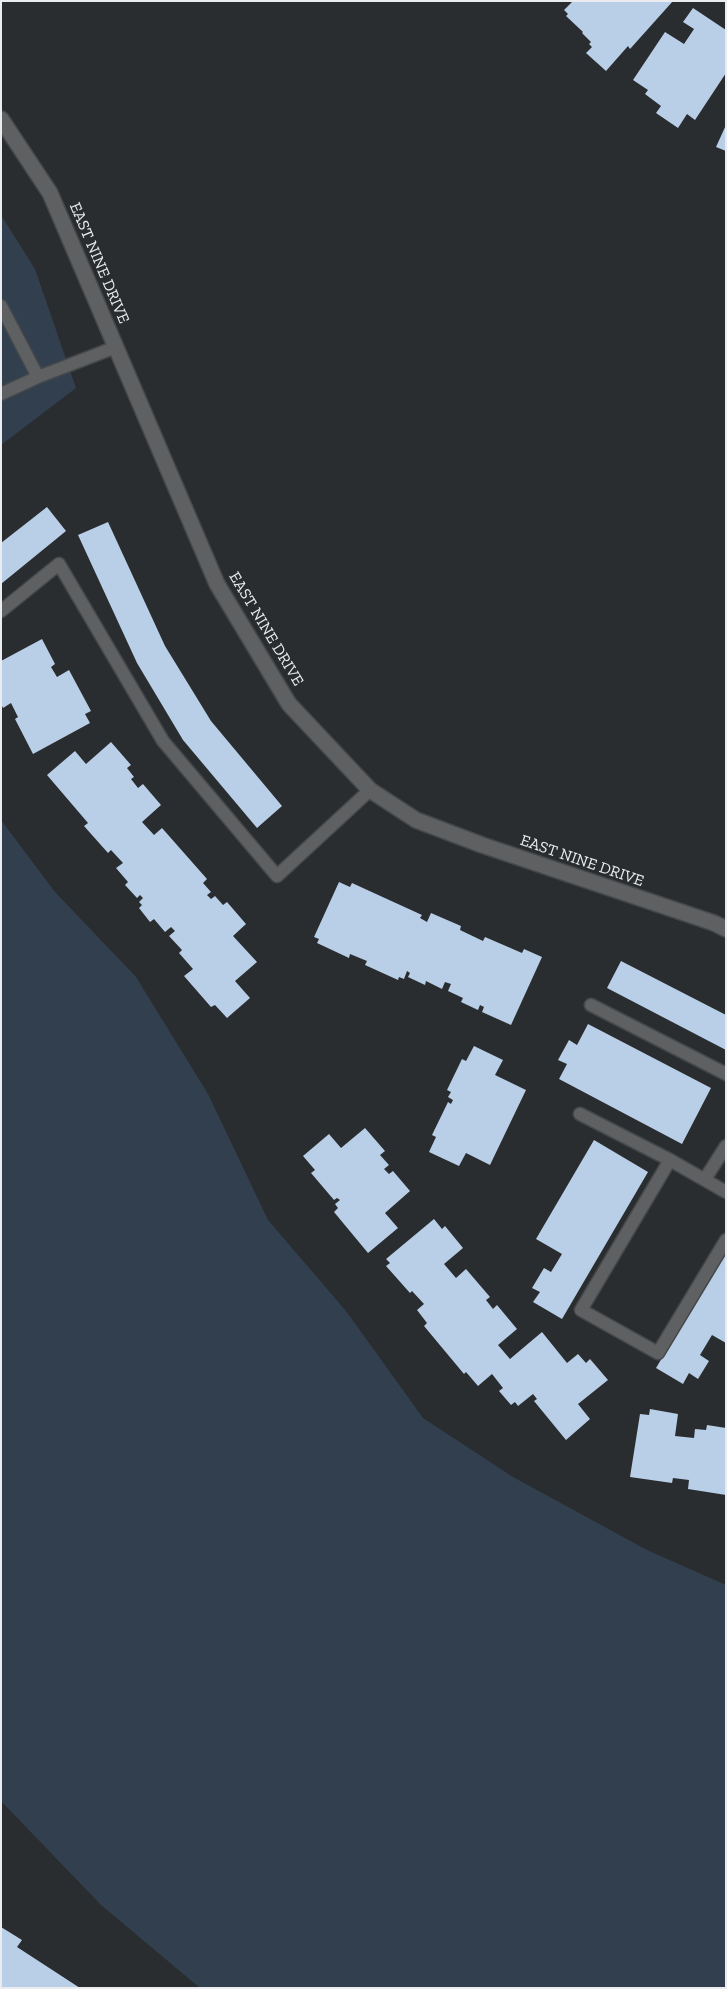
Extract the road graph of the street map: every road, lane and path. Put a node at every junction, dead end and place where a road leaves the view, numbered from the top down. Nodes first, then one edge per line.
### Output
1 (1, 119) edge
2 (1, 306) edge
3 (116, 347) junction
4 (38, 378) junction
5 (1, 394) edge
6 (1, 612) edge
7 (370, 790) junction
8 (726, 929) edge
9 (591, 1005) dead end
10 (726, 1074) edge
11 (580, 1114) dead end
12 (726, 1146) edge
13 (670, 1160) junction
14 (705, 1179) junction
15 (726, 1192) edge
16 (726, 1240) edge

1 - 3 street, EAST NINE DRIVE
2 - 4 lane
3 - 4 lane
3 - 7 street, EAST NINE DRIVE
4 - 5 lane
6 - 7 lane
7 - 8 street, EAST NINE DRIVE
9 - 10 lane
11 - 13 lane
12 - 14 lane
13 - 14 lane
13 - 16 lane
14 - 15 lane

